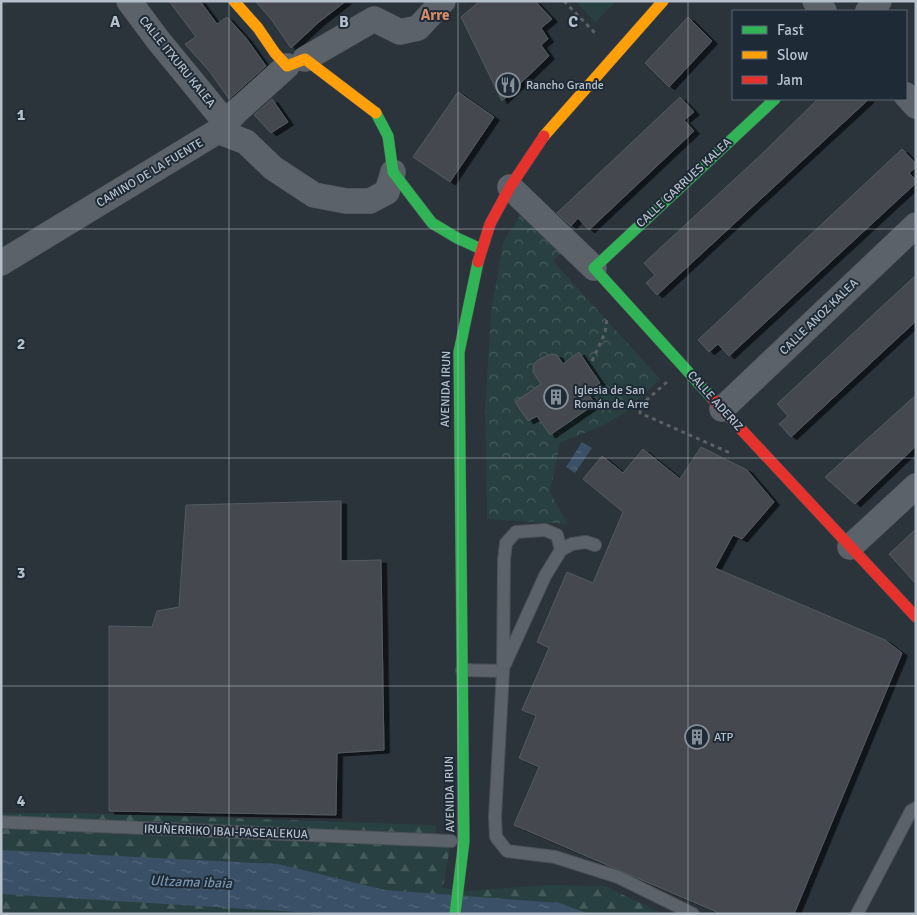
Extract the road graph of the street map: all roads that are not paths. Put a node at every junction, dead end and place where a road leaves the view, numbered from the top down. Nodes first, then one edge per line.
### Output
1 (129, 1) edge
2 (234, 1) edge
3 (443, 1) edge
4 (663, 1) edge
5 (879, 1) edge
6 (378, 10) edge
7 (869, 10) edge
8 (296, 63) junction
9 (907, 96) edge
10 (774, 100) edge
11 (916, 106) edge
12 (222, 127) junction
13 (393, 172) junction
14 (510, 187) junction
15 (916, 224) edge
16 (481, 249) junction
17 (1, 263) edge
18 (594, 268) junction
19 (722, 409) junction
20 (916, 486) edge
21 (595, 545) dead end
22 (850, 547) junction
23 (561, 550) junction
24 (916, 617) edge
25 (462, 670) junction
26 (503, 671) junction
27 (916, 808) edge
28 (1, 822) edge
29 (451, 841) dead end
30 (455, 914) edge
31 (692, 914) edge
32 (857, 914) edge

1 - 12 street, CALLE ITXURU KALEA
2 - 8 street
3 - 6 street
4 - 14 street, AVENIDA IRUN
5 - 7 street
6 - 8 street, CAMINO DE LA FUENTE
8 - 12 street, CAMINO DE LA FUENTE
8 - 13 street
9 - 11 street
10 - 18 street, CALLE GARRUES KALEA
12 - 13 street
12 - 17 street, CAMINO DE LA FUENTE
13 - 16 street
14 - 16 street, AVENIDA IRUN
14 - 18 street, CALLE ADERIZ
15 - 19 street, CALLE ANOZ KALEA
16 - 25 street, AVENIDA IRUN
18 - 19 street, CALLE ADERIZ
19 - 22 street, CALLE ADERIZ
20 - 22 street
21 - 23 lane
22 - 24 street, CALLE ADERIZ
23 - 26 lane
23 - 26 lane
25 - 26 lane
25 - 30 street, AVENIDA IRUN
26 - 31 lane
27 - 32 lane
28 - 29 lane, IRUÑERRIKO IBAI-PASEALEKUA

